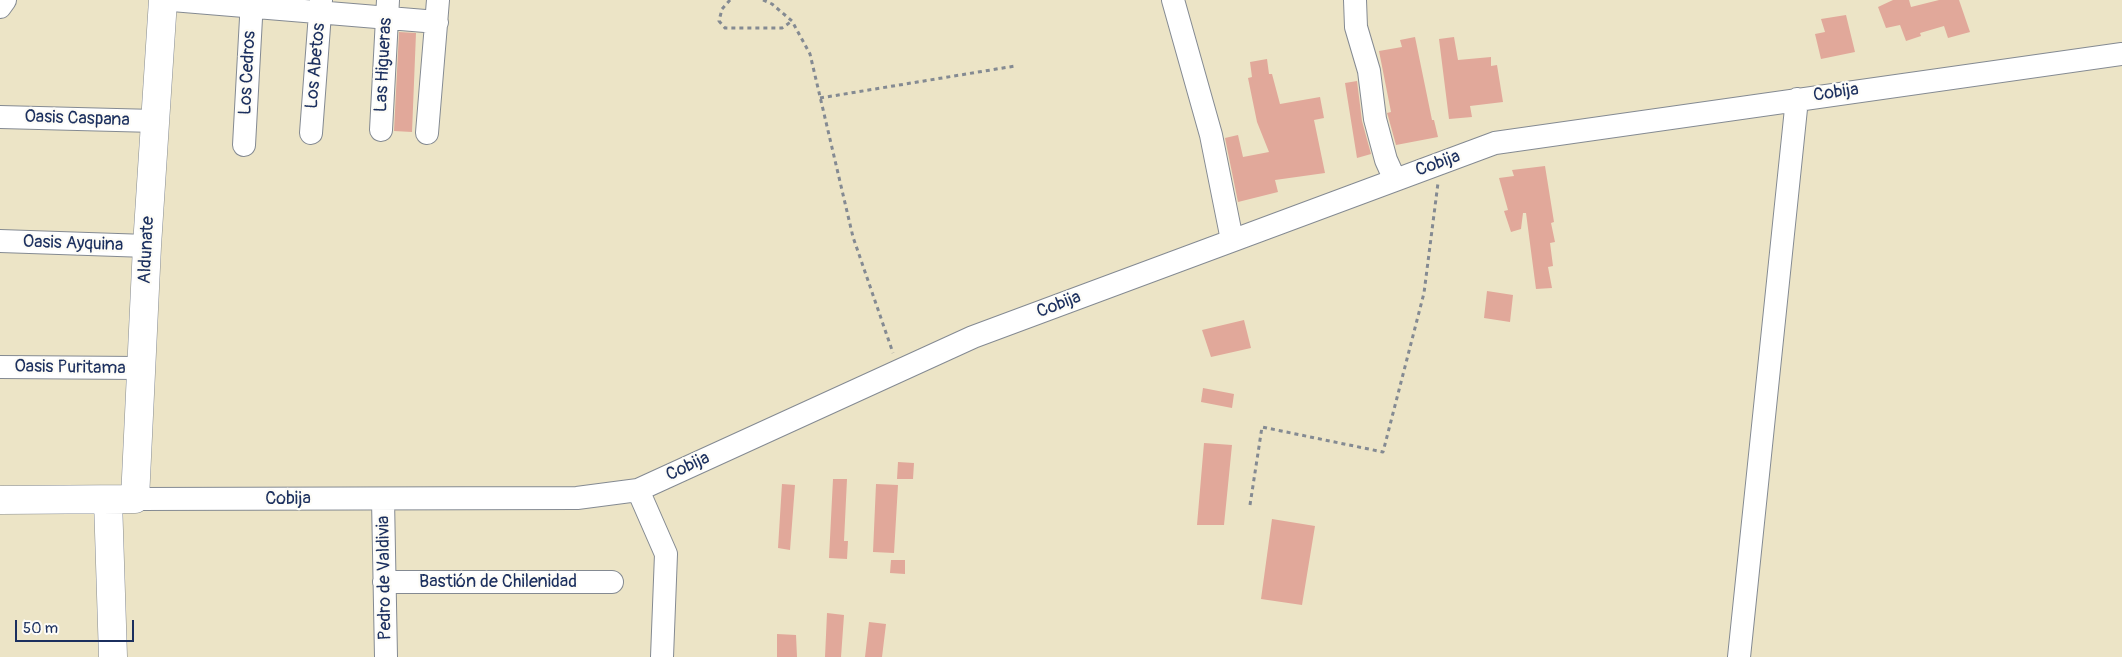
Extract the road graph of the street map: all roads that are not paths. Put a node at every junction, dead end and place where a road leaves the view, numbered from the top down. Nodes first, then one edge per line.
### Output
1 (5, 0) edge
2 (163, 0) edge
3 (172, 0) edge
4 (438, 0) edge
5 (1173, 0) edge
6 (1355, 0) edge
7 (252, 4) edge
8 (321, 6) edge
9 (0, 7) edge
10 (387, 9) edge
11 (437, 22) junction
12 (2122, 54) edge
13 (1797, 98) junction
14 (0, 117) edge
15 (155, 121) junction
16 (381, 130) dead end
17 (311, 133) dead end
18 (427, 133) dead end
19 (244, 145) dead end
20 (1395, 180) junction
21 (1232, 240) junction
22 (0, 241) edge
23 (147, 246) junction
24 (0, 367) edge
25 (140, 368) junction
26 (638, 490) junction
27 (135, 499) junction
28 (0, 500) edge
29 (108, 500) junction
30 (383, 500) junction
31 (384, 582) junction
32 (612, 582) dead end
33 (113, 657) edge
34 (386, 657) edge
35 (662, 657) edge
36 (1739, 657) edge

1 - 9 street
2 - 15 main road, Aldunate
3 - 7 street
4 - 11 street
5 - 21 street
6 - 20 street
7 - 8 street
7 - 19 street, Los Cedros
8 - 10 street
8 - 17 street, Los Abetos
10 - 11 street
10 - 16 street, Las Higueras
11 - 18 street
12 - 13 street, Cobija
13 - 20 street, Cobija
13 - 36 street
14 - 15 street, Oasis Caspana
15 - 23 main road, Aldunate
20 - 21 street, Cobija
21 - 26 street, Cobija
22 - 23 street, Oasis Ayquina
23 - 25 main road, Aldunate
24 - 25 street, Oasis Puritama
25 - 27 main road, Aldunate
26 - 30 street, Cobija
26 - 35 street
27 - 29 main road, Cobija
27 - 30 street, Cobija
28 - 29 main road, Cobija
29 - 33 main road
30 - 31 street, Pedro de Valdivia
31 - 32 street, Bastión de Chilenidad
31 - 34 street, Pedro de Valdivia

